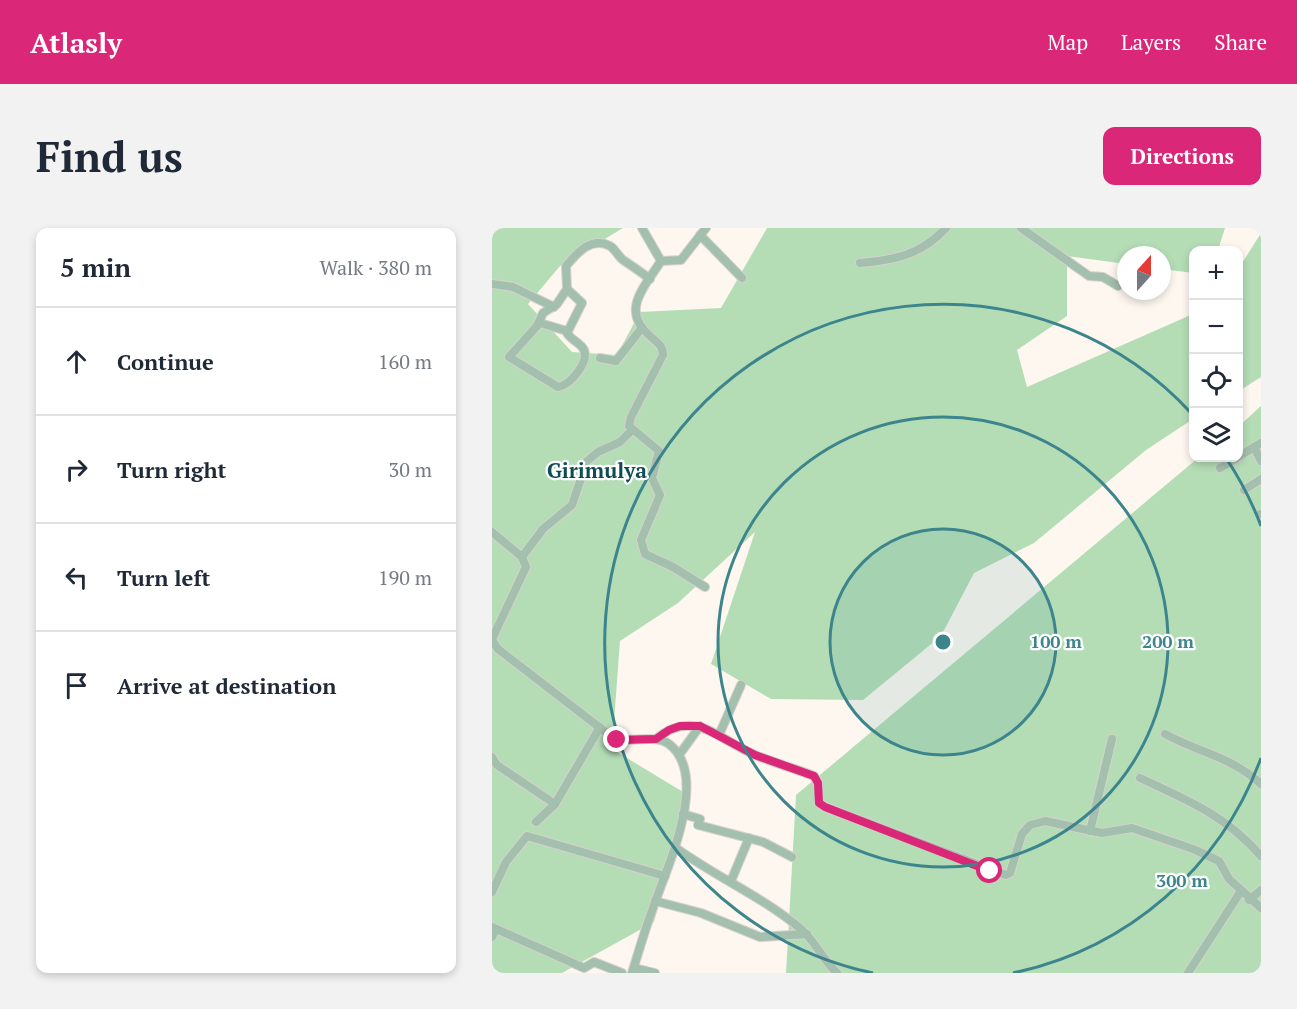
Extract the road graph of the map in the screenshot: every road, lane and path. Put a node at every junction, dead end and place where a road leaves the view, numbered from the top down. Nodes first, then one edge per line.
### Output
1 (642, 228) edge
2 (945, 228) edge
3 (1021, 228) edge
4 (703, 231) edge
5 (661, 261) junction
6 (860, 262) dead end
7 (742, 278) dead end
8 (650, 279) junction
9 (492, 284) edge
10 (1117, 285) edge
11 (567, 289) junction
12 (554, 307) junction
13 (540, 323) junction
14 (640, 330) junction
15 (567, 331) junction
16 (600, 358) dead end
17 (631, 431) junction
18 (1258, 445) edge
19 (1243, 454) edge
20 (1261, 461) edge
21 (1230, 462) edge
22 (1220, 468) dead end
23 (1261, 479) edge
24 (1244, 490) dead end
25 (492, 532) edge
26 (522, 557) junction
27 (705, 587) dead end
28 (492, 639) edge
29 (741, 685) dead end
30 (700, 726) junction
31 (600, 727) junction
32 (1165, 734) dead end
33 (719, 735) junction
34 (656, 739) junction
35 (1112, 739) dead end
36 (679, 755) junction
37 (492, 757) edge
38 (1140, 778) dead end
39 (1261, 784) edge
40 (555, 804) junction
41 (683, 814) junction
42 (536, 822) dead end
43 (1090, 831) junction
44 (749, 838) junction
45 (675, 848) junction
46 (792, 856) dead end
47 (1261, 856) edge
48 (665, 876) junction
49 (731, 881) junction
50 (1261, 890) edge
51 (1241, 891) junction
52 (492, 892) edge
53 (1249, 900) junction
54 (655, 901) junction
55 (1261, 908) edge
56 (493, 931) edge
57 (807, 934) junction
58 (633, 970) edge
59 (622, 973) edge
60 (655, 973) edge
61 (837, 973) edge
62 (1188, 973) edge

1 - 5 street
2 - 6 street
3 - 10 street
4 - 5 street
4 - 7 street
5 - 8 street
8 - 11 street
8 - 14 street
9 - 12 street
11 - 12 street
11 - 15 street
12 - 13 street
13 - 15 street
13 - 15 street
14 - 16 street
14 - 17 street
17 - 26 street
17 - 27 street
18 - 19 street
18 - 20 street
21 - 22 street
23 - 24 street
25 - 26 street
26 - 28 street
28 - 31 street
29 - 33 street
30 - 33 street
30 - 34 street
30 - 36 street
31 - 34 street
31 - 40 street
32 - 39 street
33 - 43 street
34 - 36 street
35 - 43 street
36 - 41 street
37 - 40 street
38 - 47 street
40 - 42 street
41 - 44 street
41 - 45 street
43 - 51 street
44 - 46 street
44 - 49 street
45 - 48 street
45 - 49 street
48 - 52 street
48 - 54 street
49 - 57 street
50 - 53 street
51 - 53 street
51 - 62 street
53 - 55 street
54 - 57 street
54 - 58 street
56 - 59 street
57 - 61 street
58 - 60 street

